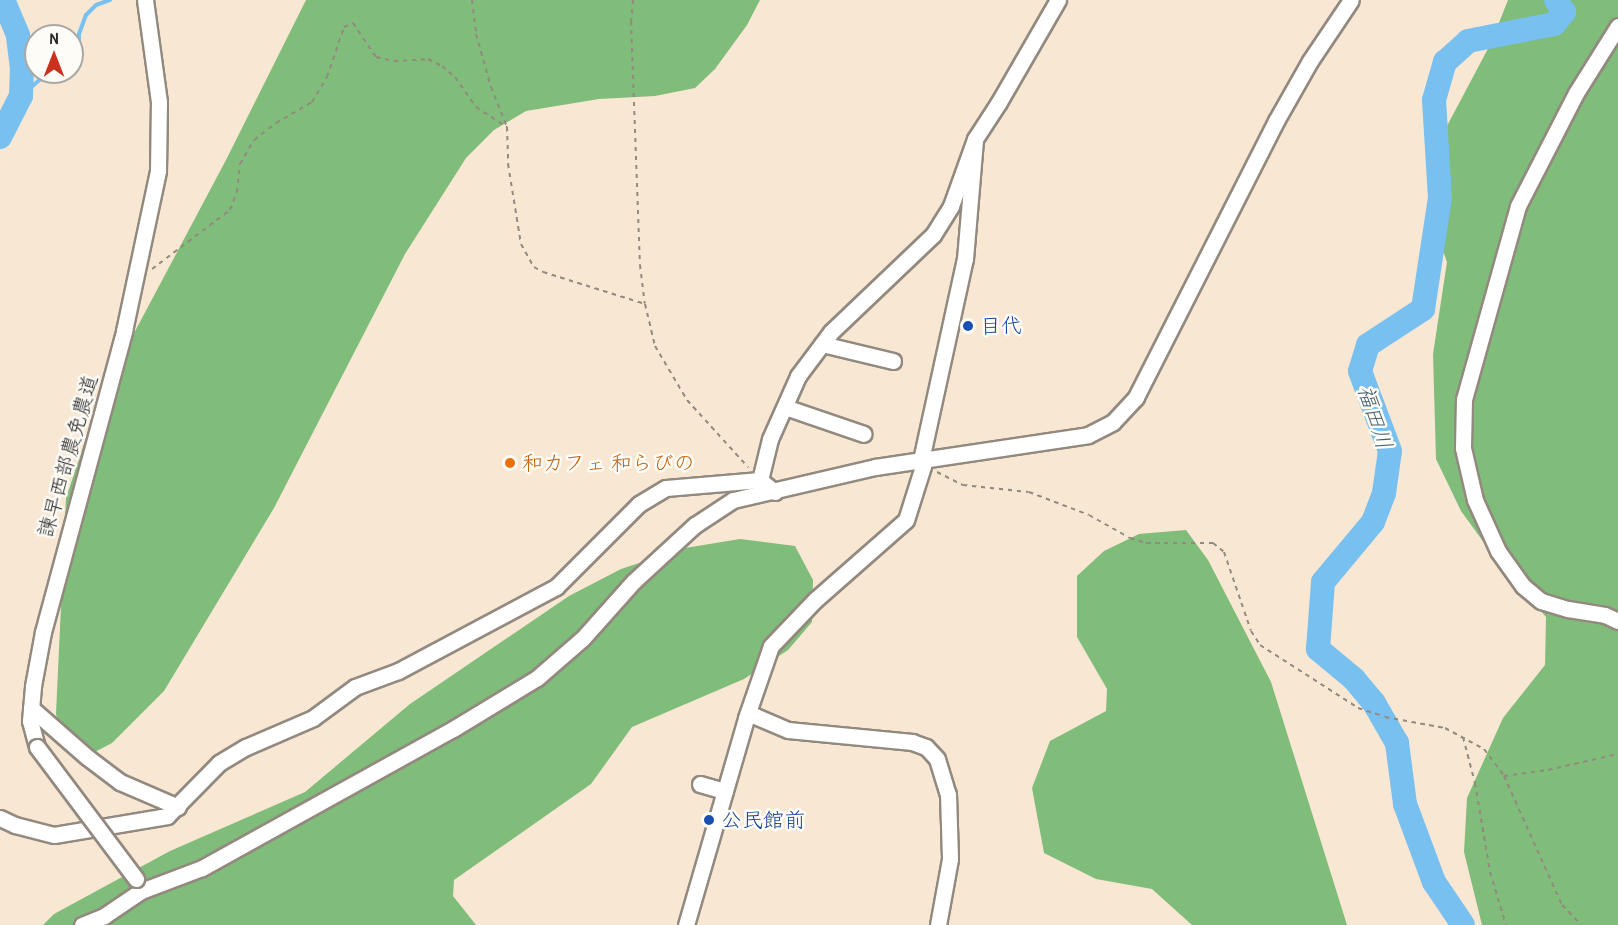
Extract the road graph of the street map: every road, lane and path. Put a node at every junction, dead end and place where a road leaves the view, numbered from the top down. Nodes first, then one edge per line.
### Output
1 (472, 0) edge
2 (633, 0) edge
3 (1058, 0) edge
4 (1351, 0) edge
5 (146, 7) edge
6 (1618, 26) edge
7 (507, 127) junction
8 (975, 140) junction
9 (136, 281) junction
10 (645, 304) junction
11 (822, 344) junction
12 (893, 361) dead end
13 (785, 406) junction
14 (864, 434) dead end
15 (922, 463) junction
16 (760, 480) junction
17 (775, 492) junction
18 (1618, 621) edge
19 (31, 708) junction
20 (748, 713) junction
21 (1463, 737) junction
22 (1618, 754) edge
23 (1504, 776) junction
24 (700, 784) dead end
25 (725, 791) junction
26 (178, 807) junction
27 (0, 818) edge
28 (138, 885) junction
29 (82, 925) edge
30 (686, 925) edge
31 (938, 925) edge
32 (1506, 925) edge
33 (1581, 925) edge

1 - 7 path
2 - 10 path
3 - 8 street
4 - 15 street
5 - 9 street, 諫早西部農免農道
6 - 18 street
7 - 9 path
7 - 10 path
8 - 11 street
8 - 15 street
9 - 19 street, 諫早西部農免農道
10 - 16 path
11 - 12 street
11 - 13 street
13 - 14 street
13 - 16 street
15 - 17 street
15 - 20 street
15 - 21 path
16 - 17 street
16 - 26 street
17 - 28 street
19 - 26 street
19 - 28 street, 諫早西部農免農道, bridge
20 - 25 street
20 - 31 street
21 - 23 path
21 - 32 path
22 - 23 path
23 - 33 path
24 - 25 street
25 - 30 street
26 - 27 street
28 - 29 street

